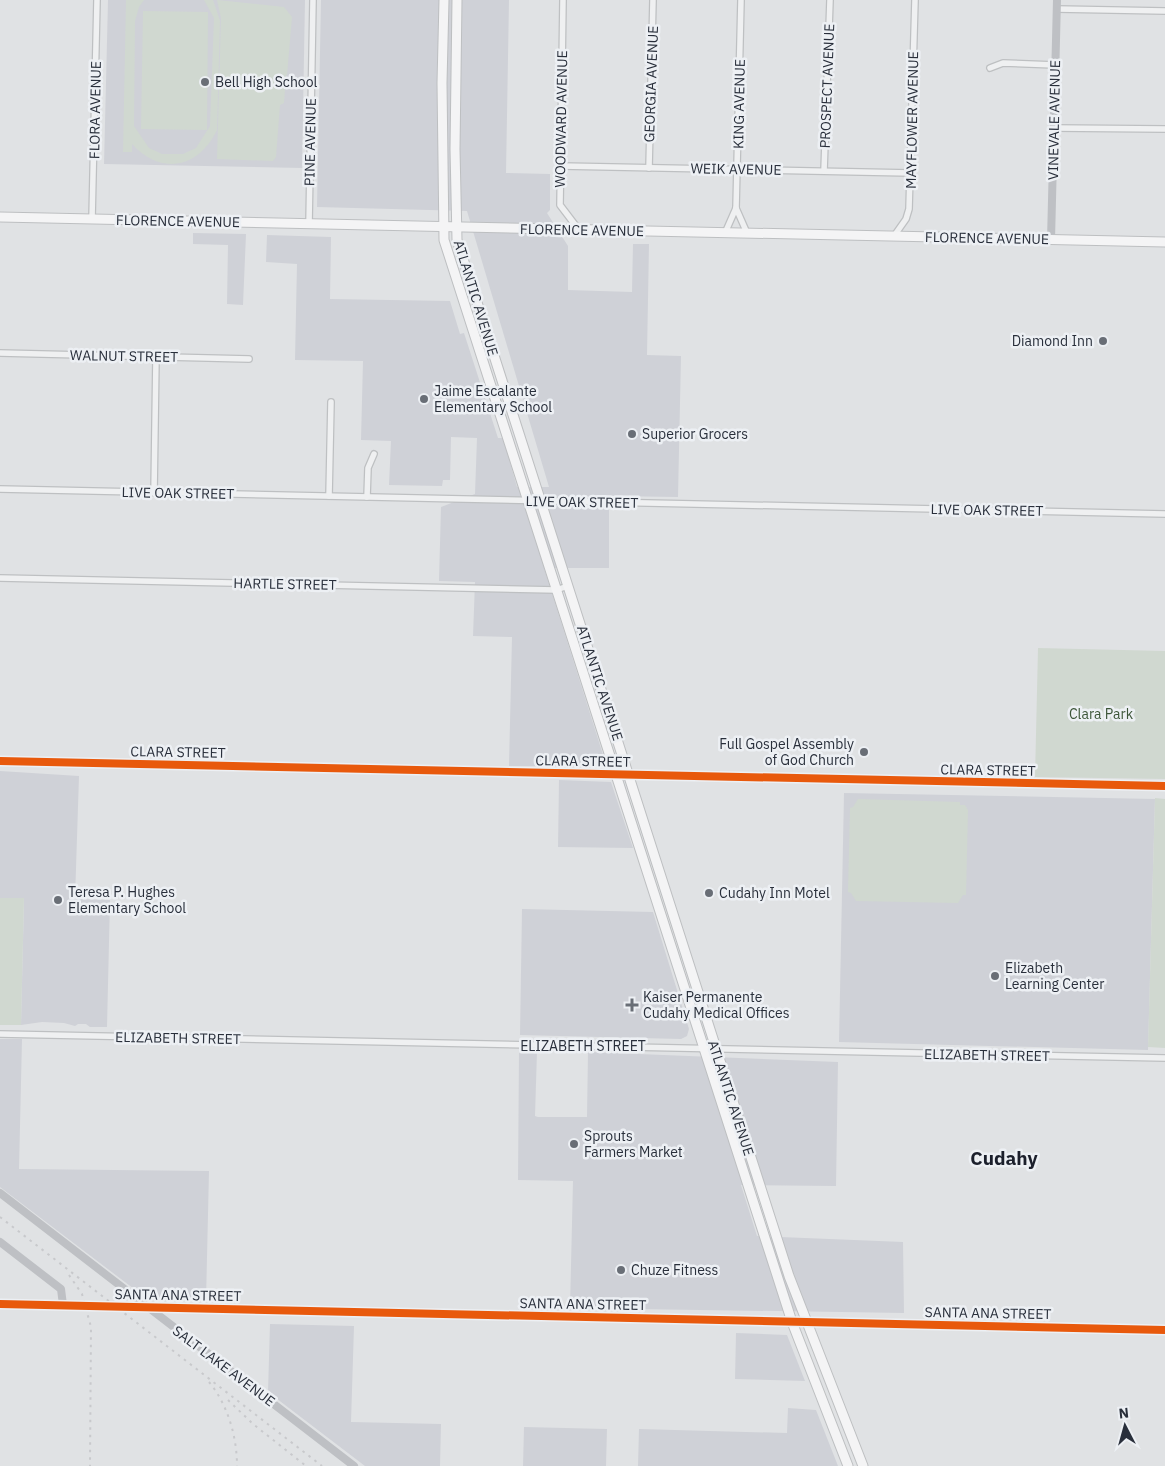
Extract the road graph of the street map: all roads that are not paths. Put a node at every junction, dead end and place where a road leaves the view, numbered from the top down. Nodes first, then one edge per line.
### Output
1 (97, 0) edge
2 (313, 0) edge
3 (444, 0) edge
4 (457, 0) edge
5 (563, 0) edge
6 (653, 0) edge
7 (741, 0) edge
8 (830, 0) edge
9 (915, 0) edge
10 (1057, 0) edge
11 (1057, 9) junction
12 (1165, 11) edge
13 (1055, 65) junction
14 (990, 68) dead end
15 (1054, 128) junction
16 (1165, 129) edge
17 (561, 166) junction
18 (648, 168) junction
19 (738, 170) junction
20 (824, 171) junction
21 (911, 173) junction
22 (736, 208) junction
23 (0, 217) edge
24 (92, 220) junction
25 (308, 224) junction
26 (444, 227) junction
27 (456, 228) junction
28 (579, 230) junction
29 (725, 233) junction
30 (747, 234) junction
31 (894, 236) junction
32 (1051, 240) junction
33 (1165, 242) edge
34 (0, 354) edge
35 (156, 357) junction
36 (249, 359) dead end
37 (331, 402) dead end
38 (374, 454) dead end
39 (0, 489) edge
40 (154, 493) junction
41 (329, 496) junction
42 (367, 497) junction
43 (528, 501) junction
44 (541, 501) junction
45 (1165, 514) edge
46 (0, 578) edge
47 (568, 586) junction
48 (556, 590) junction
49 (0, 761) edge
50 (615, 775) junction
51 (630, 775) junction
52 (1165, 786) edge
53 (0, 1034) edge
54 (703, 1048) junction
55 (716, 1049) junction
56 (1165, 1058) edge
57 (0, 1193) edge
58 (0, 1242) edge
59 (0, 1304) edge
60 (63, 1305) junction
61 (146, 1307) junction
62 (792, 1322) junction
63 (806, 1322) junction
64 (1165, 1330) edge
65 (354, 1466) edge
66 (848, 1466) edge
67 (863, 1466) edge

1 - 24 street, FLORA AVENUE
2 - 25 street, PINE AVENUE
3 - 26 main road, ATLANTIC AVENUE
4 - 27 main road, ATLANTIC AVENUE
5 - 17 street, WOODWARD AVENUE
6 - 18 street, GEORGIA AVENUE
7 - 19 street, KING AVENUE
8 - 20 street, PROSPECT AVENUE
9 - 21 street, MAYFLOWER AVENUE
10 - 11 street, VINEVALE AVENUE
11 - 12 street
11 - 13 street, VINEVALE AVENUE
13 - 14 street
13 - 15 street, VINEVALE AVENUE
15 - 16 street
15 - 32 street, VINEVALE AVENUE
17 - 18 street, WEIK AVENUE
17 - 28 street, WOODWARD AVENUE
18 - 19 street, WEIK AVENUE
19 - 20 street, WEIK AVENUE
19 - 22 street, KING AVENUE
20 - 21 street, WEIK AVENUE
21 - 31 street, MAYFLOWER AVENUE
22 - 29 street, KING AVENUE
22 - 30 street, KING AVENUE
23 - 24 main road, FLORENCE AVENUE
24 - 25 main road, FLORENCE AVENUE
25 - 26 main road, FLORENCE AVENUE
26 - 27 main road, FLORENCE AVENUE
26 - 43 main road, ATLANTIC AVENUE
27 - 28 main road, FLORENCE AVENUE
27 - 44 main road, ATLANTIC AVENUE
28 - 29 main road, FLORENCE AVENUE
29 - 30 main road, FLORENCE AVENUE
30 - 31 main road, FLORENCE AVENUE
31 - 32 main road, FLORENCE AVENUE
32 - 33 main road, FLORENCE AVENUE
34 - 35 street, WALNUT STREET
35 - 36 street, WALNUT STREET
35 - 40 street
37 - 41 street
38 - 42 street
39 - 40 street, LIVE OAK STREET
40 - 41 street, LIVE OAK STREET
41 - 42 street, LIVE OAK STREET
42 - 43 street, LIVE OAK STREET
43 - 44 street, LIVE OAK STREET
43 - 48 main road, ATLANTIC AVENUE
44 - 45 street, LIVE OAK STREET
44 - 47 main road, ATLANTIC AVENUE
46 - 48 street, HARTLE STREET
47 - 48 street, HARTLE STREET
47 - 51 main road, ATLANTIC AVENUE
48 - 50 main road, ATLANTIC AVENUE
49 - 50 street, CLARA STREET
50 - 51 street, CLARA STREET
50 - 54 main road, ATLANTIC AVENUE
51 - 52 street, CLARA STREET
51 - 55 main road, ATLANTIC AVENUE
53 - 54 street, ELIZABETH STREET
54 - 55 street, ELIZABETH STREET
54 - 62 main road, ATLANTIC AVENUE
55 - 56 street, ELIZABETH STREET
55 - 63 main road, ATLANTIC AVENUE
57 - 61 street, SALT LAKE AVENUE
58 - 60 street
59 - 60 street, SANTA ANA STREET
60 - 61 street, SANTA ANA STREET
61 - 62 street, SANTA ANA STREET
61 - 65 street, SALT LAKE AVENUE
62 - 63 street, SANTA ANA STREET
62 - 66 main road, ATLANTIC AVENUE
63 - 64 street, SANTA ANA STREET
63 - 67 main road, ATLANTIC AVENUE

